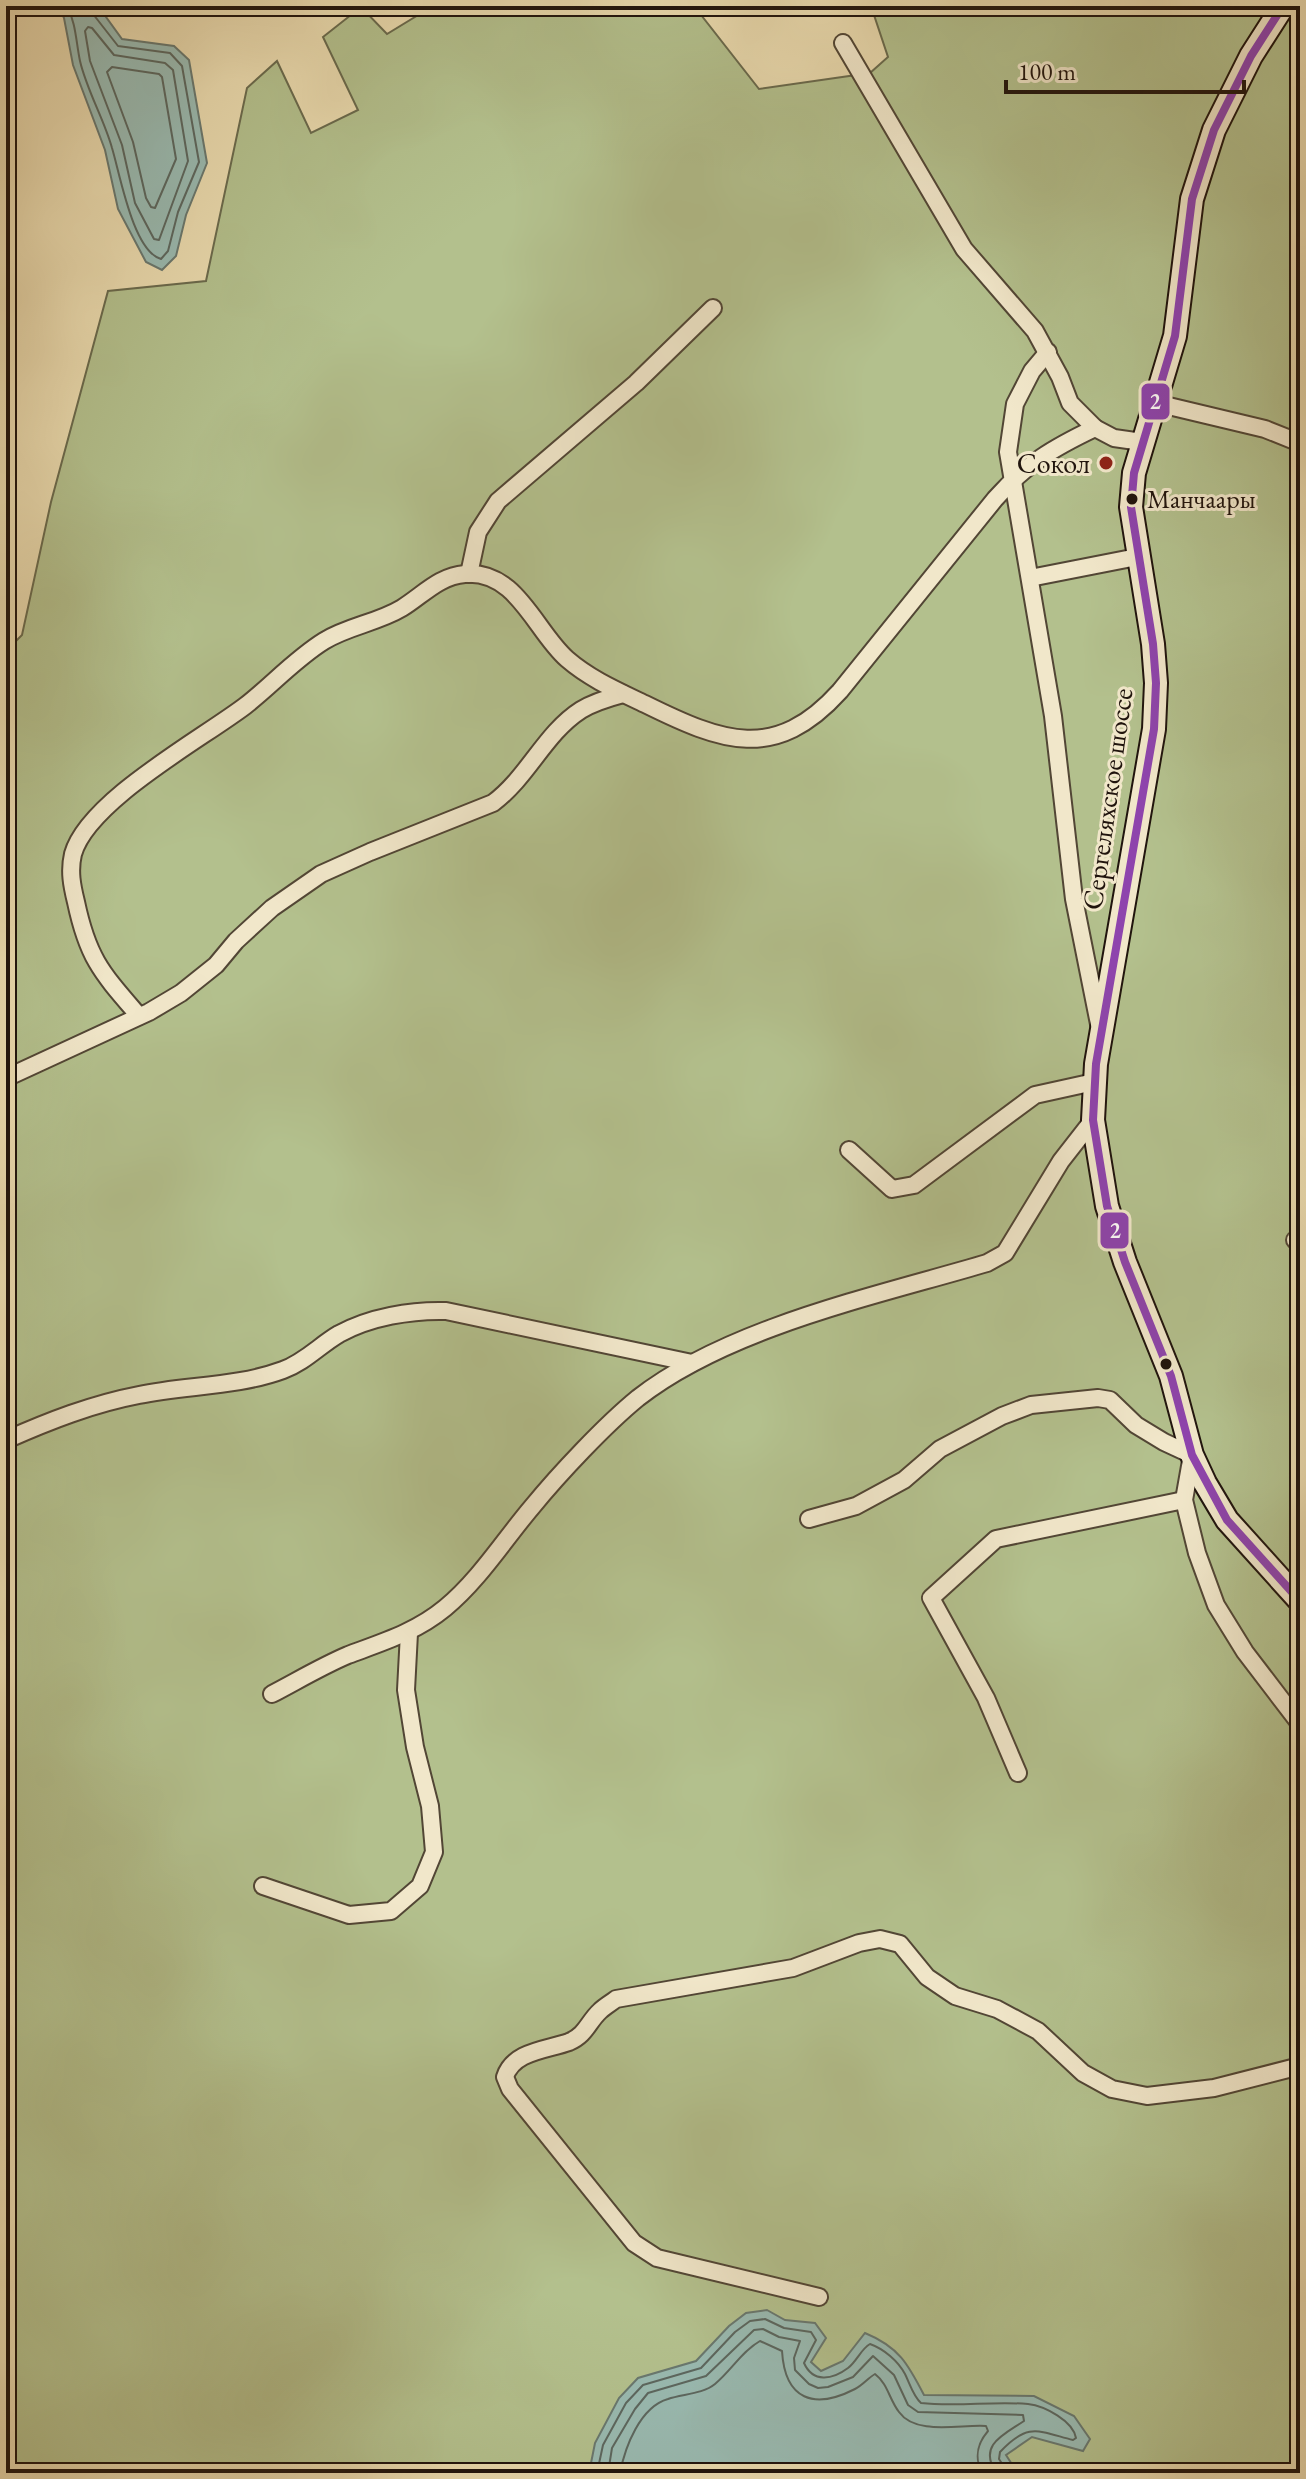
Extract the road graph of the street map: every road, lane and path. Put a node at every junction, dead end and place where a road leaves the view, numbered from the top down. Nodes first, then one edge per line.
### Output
1 (1283, 6) edge
2 (843, 43) dead end
3 (713, 308) dead end
4 (1048, 352) junction
5 (1156, 403) junction
6 (1095, 428) junction
7 (1142, 442) junction
8 (1300, 443) edge
9 (1011, 481) junction
10 (1137, 557) junction
11 (469, 574) junction
12 (1030, 578) junction
13 (623, 694) junction
14 (139, 1016) junction
15 (1100, 1029) junction
16 (6, 1078) edge
17 (1094, 1082) junction
18 (1093, 1120) junction
19 (849, 1150) dead end
20 (692, 1363) junction
21 (6, 1440) edge
22 (1192, 1455) junction
23 (1184, 1500) junction
24 (809, 1519) dead end
25 (1300, 1601) edge
26 (409, 1633) junction
27 (272, 1694) dead end
28 (1300, 1724) edge
29 (1018, 1773) dead end
30 (263, 1886) dead end
31 (1300, 2066) edge
32 (819, 2297) dead end

1 - 5 main road, Сергеляхское шоссе
2 - 4 street
3 - 11 street
4 - 6 street
4 - 9 street
5 - 7 main road, Сергеляхское шоссе
5 - 8 street
6 - 7 street
6 - 9 street
7 - 10 main road, Сергеляхское шоссе
9 - 12 street
9 - 13 street
10 - 12 street
10 - 15 main road, Сергеляхское шоссе
11 - 13 street
11 - 14 street
12 - 15 street
13 - 14 street
14 - 16 street
15 - 17 main road, Сергеляхское шоссе
17 - 18 main road, Сергеляхское шоссе
17 - 19 street
18 - 20 street
18 - 22 main road, Сергеляхское шоссе
20 - 21 street
20 - 26 street
22 - 23 street
22 - 24 street
22 - 25 main road, Сергеляхское шоссе
23 - 28 street
23 - 29 street
26 - 27 street
26 - 30 street
31 - 32 street

